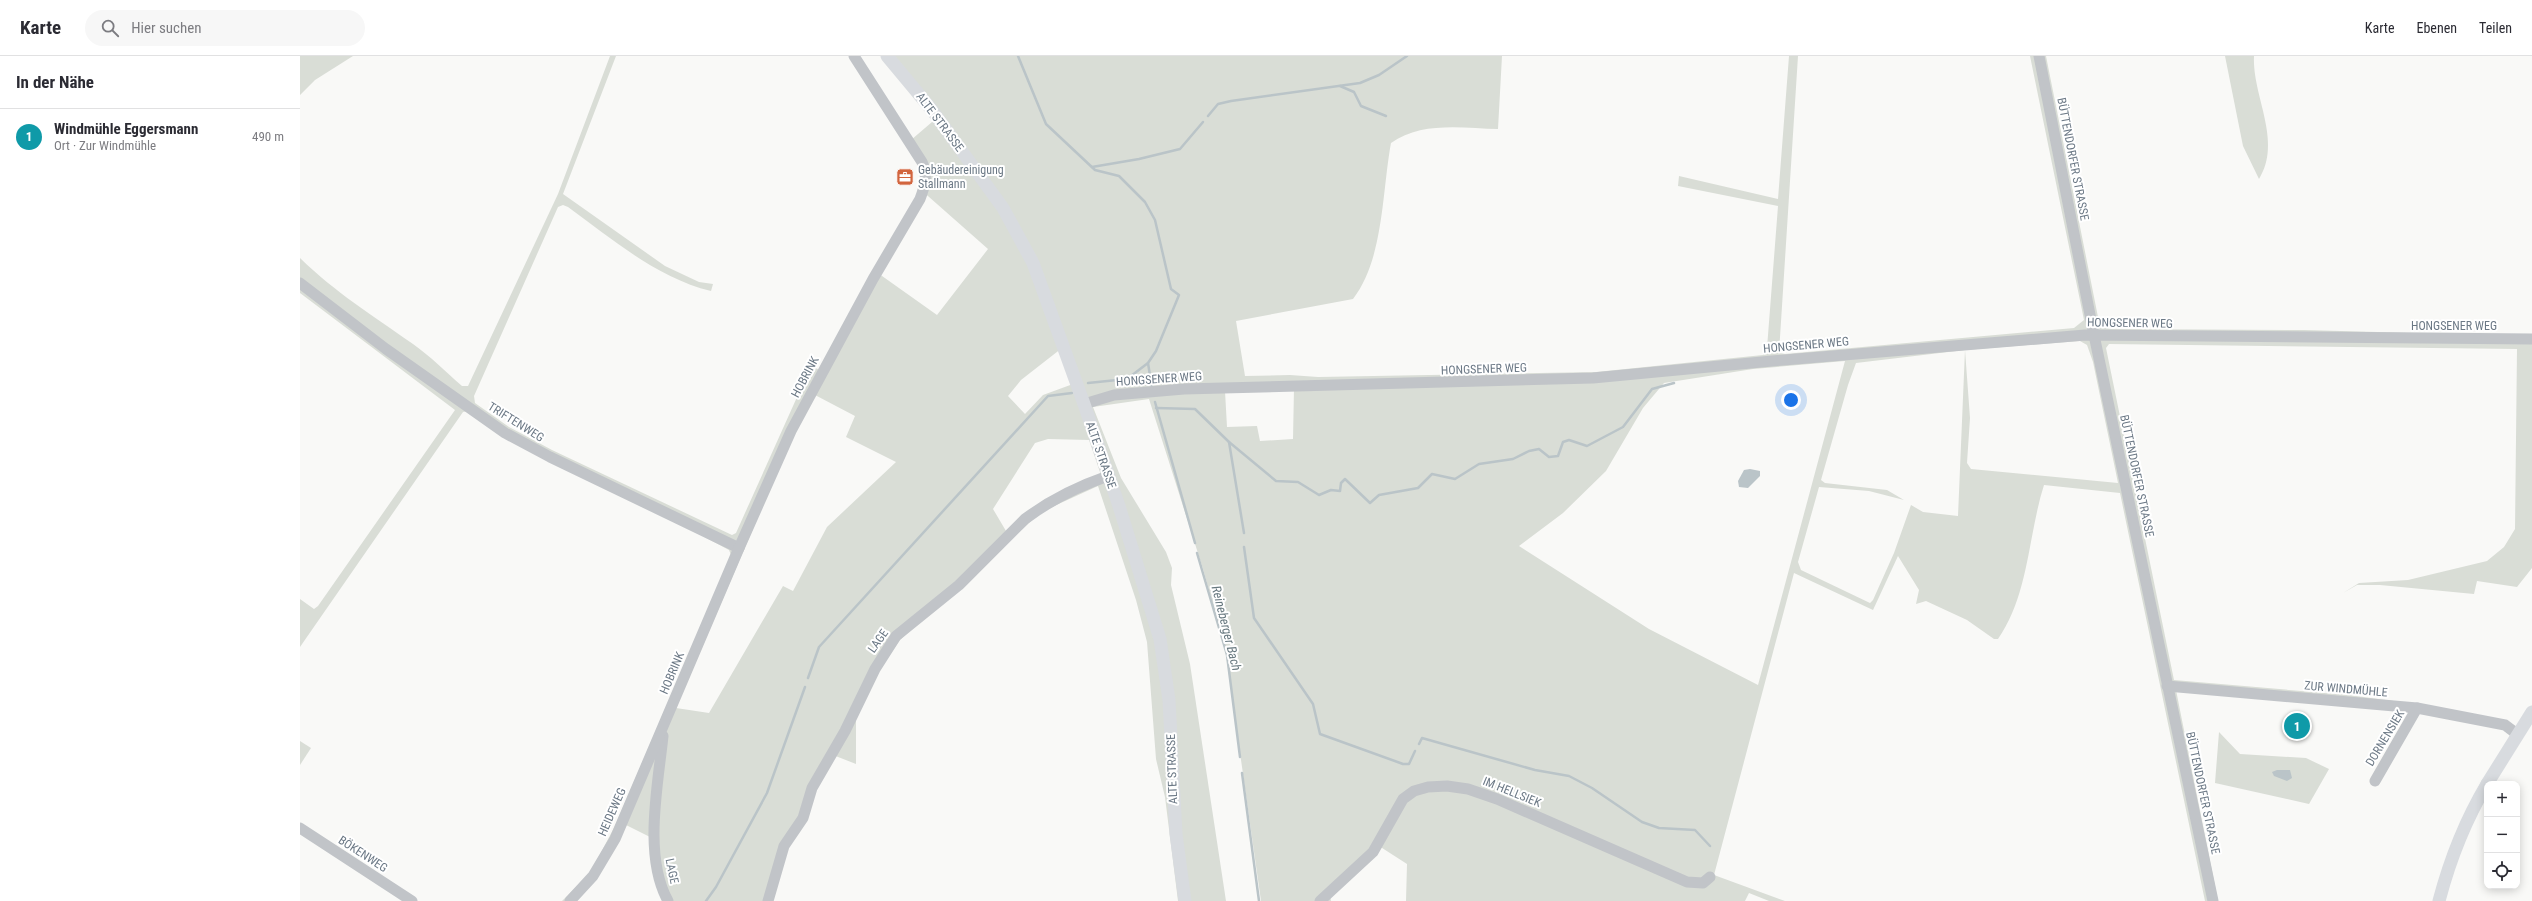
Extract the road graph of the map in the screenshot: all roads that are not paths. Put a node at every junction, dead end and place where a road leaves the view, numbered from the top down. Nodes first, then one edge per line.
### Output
1 (854, 56) edge
2 (887, 56) edge
3 (2039, 56) edge
4 (300, 283) edge
5 (2094, 335) junction
6 (2532, 339) edge
7 (1084, 404) junction
8 (1108, 476) junction
9 (739, 548) junction
10 (2167, 686) junction
11 (2417, 708) junction
12 (2532, 712) edge
13 (664, 726) junction
14 (2517, 734) junction
15 (2375, 781) dead end
16 (2489, 781) edge
17 (2484, 789) edge
18 (300, 828) edge
19 (1710, 877) dead end
20 (412, 901) edge
21 (570, 901) edge
22 (668, 901) edge
23 (768, 901) edge
24 (1185, 901) edge
25 (1320, 901) edge
26 (2213, 901) edge
27 (2438, 901) edge

1 - 9 street, HOBRINK
2 - 7 main road, ALTE STRASSE
3 - 5 street, BÜTTENDORFER STRASSE
4 - 9 street, TRIFTENWEG
5 - 6 street, HONGSENER WEG
5 - 7 street, HONGSENER WEG
5 - 10 street, BÜTTENDORFER STRASSE
7 - 8 main road, ALTE STRASSE
8 - 23 street, LAGE
8 - 24 main road, ALTE STRASSE
9 - 13 street, HOBRINK
10 - 11 street, ZUR WINDMÜHLE
10 - 26 street, BÜTTENDORFER STRASSE
11 - 14 street, ZUR WINDMÜHLE
11 - 15 street, DORNENSIEK
12 - 14 main road
13 - 21 street, HEIDEWEG
13 - 22 street, LAGE
14 - 16 main road
17 - 27 main road
18 - 20 street, BÖKENWEG
19 - 25 street, IM HELLSIEK

